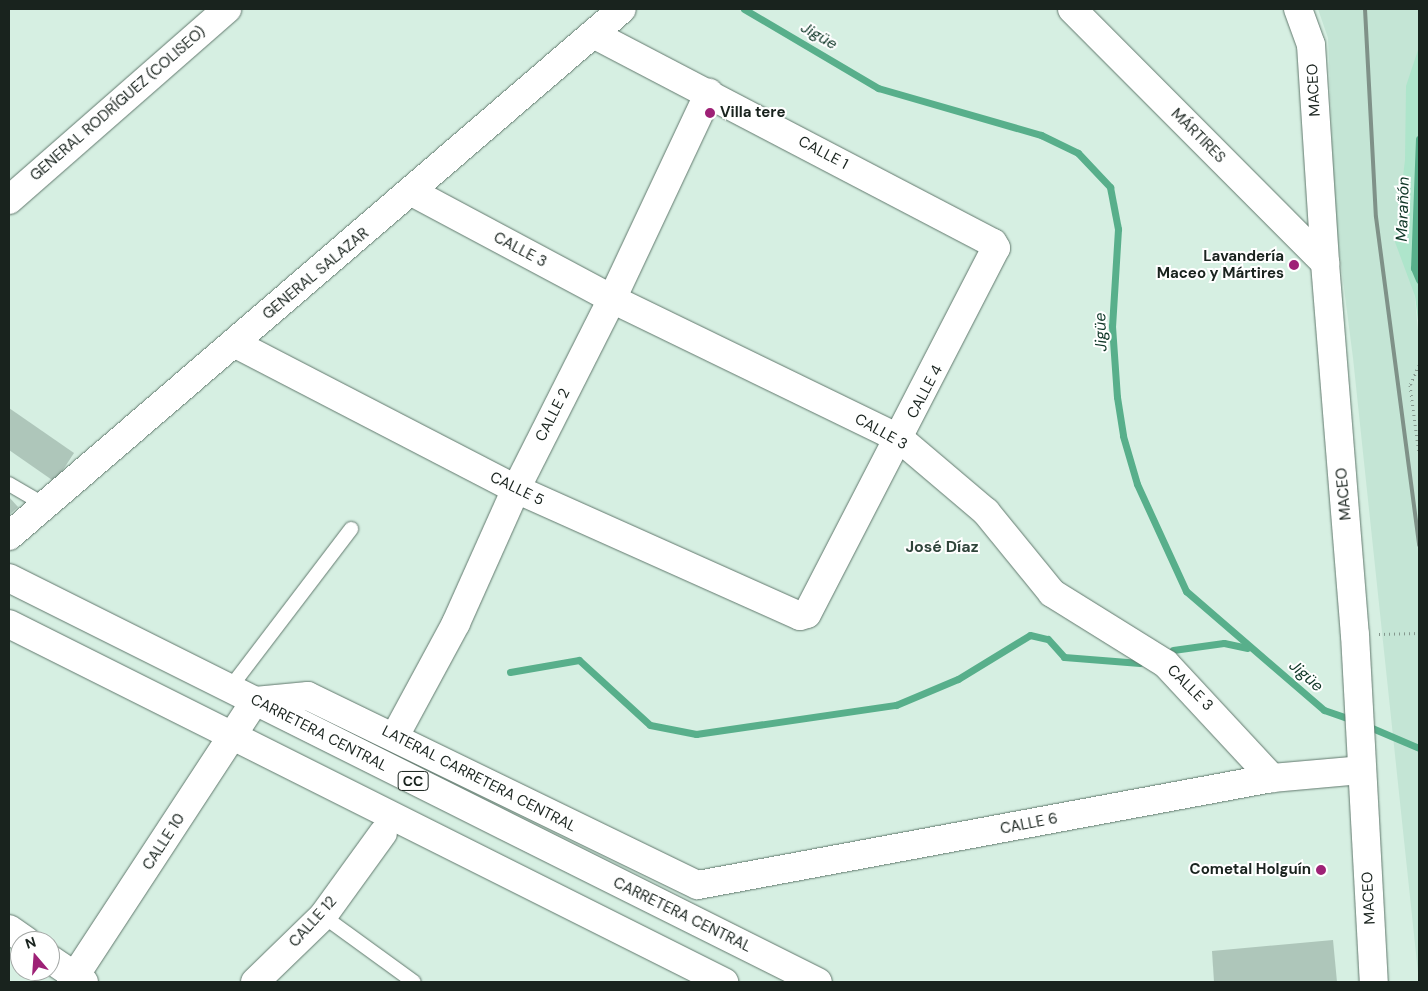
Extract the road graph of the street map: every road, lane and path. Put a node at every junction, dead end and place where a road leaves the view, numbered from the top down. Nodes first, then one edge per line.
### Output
1 (227, 9) edge
2 (622, 9) edge
3 (1072, 9) edge
4 (1298, 9) edge
5 (593, 34) junction
6 (709, 94) junction
7 (412, 192) junction
8 (9, 200) edge
9 (996, 248) joint
10 (1324, 264) junction
11 (612, 299) junction
12 (234, 343) junction
13 (1419, 365) edge
14 (900, 439) junction
15 (1419, 454) edge
16 (9, 484) edge
17 (516, 490) junction
18 (45, 505) junction
19 (351, 529) dead end
20 (9, 536) edge
21 (9, 578) edge
22 (807, 614) joint
23 (9, 624) edge
24 (1419, 633) edge
25 (1356, 635) junction
26 (230, 688) junction
27 (256, 701) junction
28 (235, 736) junction
29 (395, 736) junction
30 (1361, 770) junction
31 (1272, 778) junction
32 (382, 833) dead end
33 (698, 885) joint
34 (323, 916) junction
35 (60, 966) edge
36 (77, 980) edge
37 (254, 982) edge
38 (414, 982) edge
39 (724, 982) edge
40 (818, 982) edge
41 (1374, 982) edge

1 - 8 street, GENERAL RODRÍGUEZ (COLISEO)
2 - 5 street, GENERAL SALAZAR
3 - 10 street, MÁRTIRES
4 - 10 street, MACEO
5 - 6 street, CALLE 1
5 - 7 street, GENERAL SALAZAR
6 - 9 street, CALLE 1
6 - 11 street, CALLE 2
7 - 11 street, CALLE 3
7 - 12 street, GENERAL SALAZAR
9 - 14 street, CALLE 4
10 - 25 street, MACEO
11 - 14 street, CALLE 3
11 - 17 street, CALLE 2
12 - 17 street, CALLE 5
12 - 18 street, GENERAL SALAZAR
13 - 15 path
14 - 22 street, CALLE 4
14 - 31 street, CALLE 3
16 - 18 lane
17 - 22 street, CALLE 5
17 - 29 street, CALLE 2
18 - 20 street, GENERAL SALAZAR
19 - 26 lane
21 - 26 street, CARRETERA CENTRAL / CC
23 - 28 street, CC
24 - 25 path
25 - 30 street, MACEO
26 - 27 street, CARRETERA CENTRAL / CC
27 - 28 street, CALLE 10
27 - 29 street, LATERAL CARRETERA CENTRAL
27 - 40 street, CARRETERA CENTRAL / CC
28 - 36 street, CALLE 10
28 - 39 street, CC
29 - 33 street, LATERAL CARRETERA CENTRAL
30 - 31 street, CALLE 6
30 - 41 street, MACEO
31 - 33 street, CALLE 6
32 - 34 street, CALLE 12
34 - 37 street, CALLE 12
34 - 38 lane
35 - 36 street

